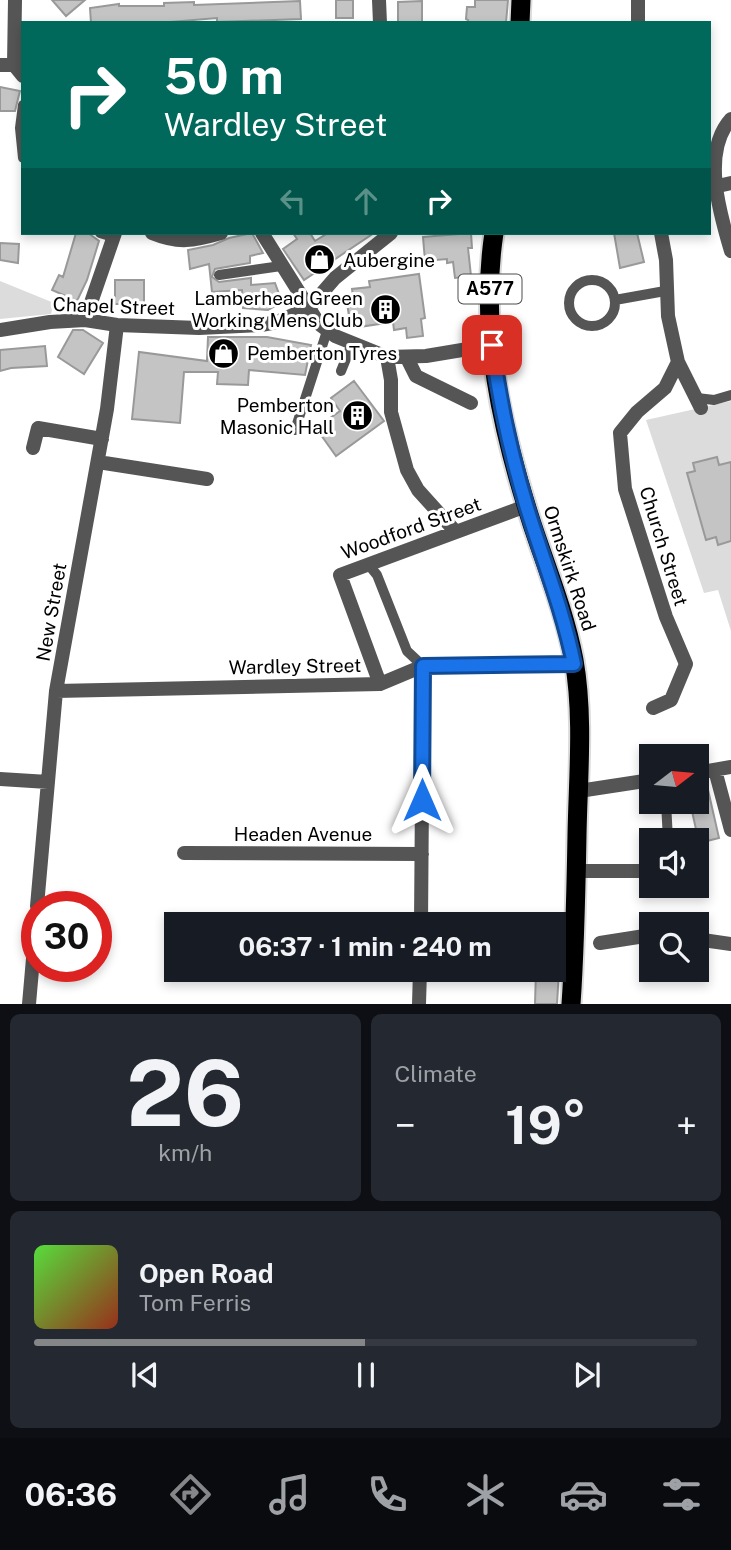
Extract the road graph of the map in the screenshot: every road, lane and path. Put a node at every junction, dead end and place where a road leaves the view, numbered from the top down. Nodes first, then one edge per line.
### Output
1 (15, 0) edge
2 (379, 0) edge
3 (521, 0) edge
4 (638, 0) edge
5 (380, 21) edge
6 (520, 21) edge
7 (638, 21) edge
8 (18, 42) edge
9 (12, 68) edge
10 (21, 120) edge
11 (731, 120) edge
12 (21, 138) edge
13 (719, 186) edge
14 (109, 235) edge
15 (158, 235) edge
16 (214, 235) edge
17 (263, 235) edge
18 (389, 235) edge
19 (494, 235) edge
20 (661, 235) edge
21 (731, 251) edge
22 (281, 266) junction
23 (219, 275) dead end
24 (665, 291) junction
25 (615, 300) junction
26 (309, 308) junction
27 (85, 320) junction
28 (117, 326) junction
29 (0, 330) edge
30 (327, 331) junction
31 (352, 344) junction
32 (492, 345) junction
33 (387, 357) junction
34 (407, 358) junction
35 (678, 362) junction
36 (341, 371) dead end
37 (731, 396) edge
38 (471, 403) dead end
39 (699, 403) joint
40 (295, 430) dead end
41 (102, 439) junction
42 (33, 449) dead end
43 (98, 462) junction
44 (207, 479) dead end
45 (526, 506) junction
46 (455, 531) junction
47 (368, 564) junction
48 (574, 664) junction
49 (423, 666) junction
50 (380, 684) junction
51 (56, 691) junction
52 (653, 708) dead end
53 (731, 768) edge
54 (715, 770) junction
55 (709, 771) edge
56 (0, 779) edge
57 (48, 782) junction
58 (639, 782) edge
59 (579, 791) junction
60 (731, 830) edge
61 (184, 853) dead end
62 (422, 854) junction
63 (578, 871) junction
64 (639, 871) edge
65 (38, 891) edge
66 (421, 912) edge
67 (639, 937) edge
68 (709, 941) edge
69 (600, 943) dead end
70 (731, 944) edge
71 (31, 982) edge
72 (420, 982) edge
73 (29, 1004) edge
74 (419, 1004) edge
75 (571, 1004) edge

1 - 8 street
2 - 5 street
3 - 6 highway
4 - 7 street
8 - 9 street
10 - 12 lane
11 - 13 street
13 - 21 street
14 - 27 street
15 - 16 street
17 - 22 street
18 - 26 street
19 - 32 highway, Ormskirk Road / A577
20 - 24 street
22 - 23 lane
22 - 26 street
24 - 25 lane
24 - 35 street
25 - 25 lane
26 - 28 street, Chapel Street
26 - 30 street
27 - 28 street, Chapel Street
27 - 29 street, Chapel Street
28 - 41 street, New Street
30 - 31 street
30 - 40 lane
31 - 33 street
31 - 36 lane
32 - 34 street
32 - 45 highway, Ormskirk Road / A577
33 - 34 street
33 - 46 street
34 - 38 street
35 - 39 street
35 - 52 street, Church Street
37 - 39 lane
41 - 42 street
41 - 43 street, New Street
43 - 44 street
43 - 51 street, New Street
45 - 46 street, Woodford Street
45 - 48 highway, Ormskirk Road / A577
46 - 47 street, Woodford Street
47 - 49 lane
47 - 50 street, Woodford Street
48 - 49 street, Wardley Street
48 - 59 highway, Ormskirk Road / A577
49 - 50 street, Wardley Street
49 - 62 street
50 - 51 street, Wardley Street
51 - 57 street, New Street
53 - 54 street
54 - 55 street
54 - 60 street
56 - 57 street
57 - 65 street, New Street
58 - 59 street
59 - 63 highway, Ormskirk Road / A577
61 - 62 street, Headen Avenue
62 - 66 street
63 - 64 street
63 - 75 highway, Ormskirk Road / A577
67 - 69 street
68 - 70 street
71 - 73 street
72 - 74 street

